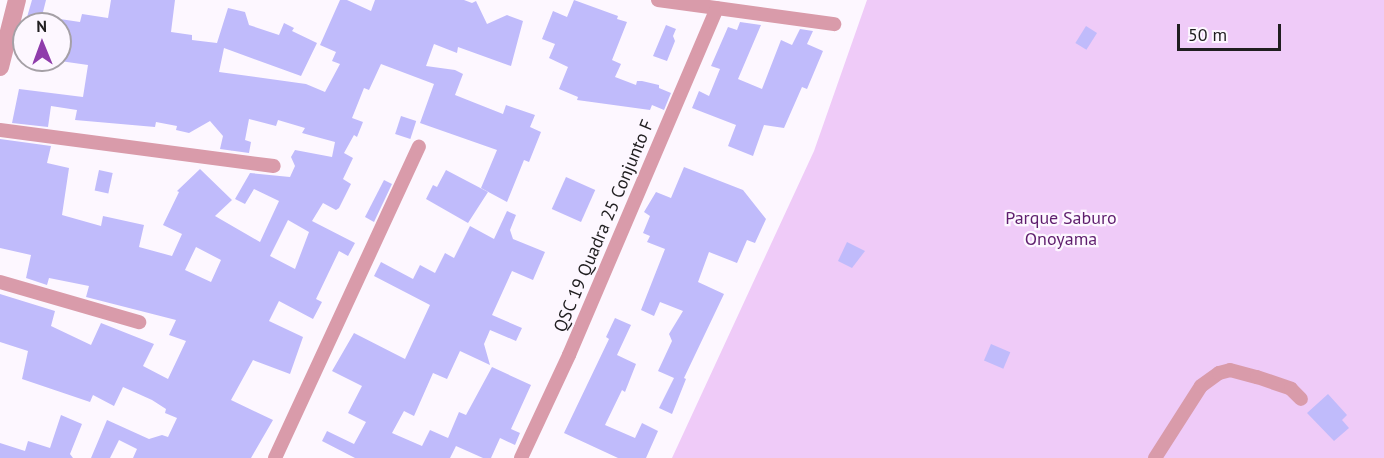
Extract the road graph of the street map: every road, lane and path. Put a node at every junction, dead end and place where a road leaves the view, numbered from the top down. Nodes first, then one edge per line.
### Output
1 (17, 0) edge
2 (658, 0) edge
3 (717, 8) junction
4 (834, 24) dead end
5 (1, 57) edge
6 (0, 130) edge
7 (419, 147) dead end
8 (274, 166) dead end
9 (0, 282) edge
10 (139, 322) dead end
11 (1301, 399) dead end
12 (275, 458) edge
13 (521, 458) edge
14 (1155, 458) edge

1 - 5 street
2 - 3 street
3 - 4 street
3 - 13 street, QSC 19 Quadra 25 Conjunto F
6 - 8 street
7 - 12 street
9 - 10 street
11 - 14 street

